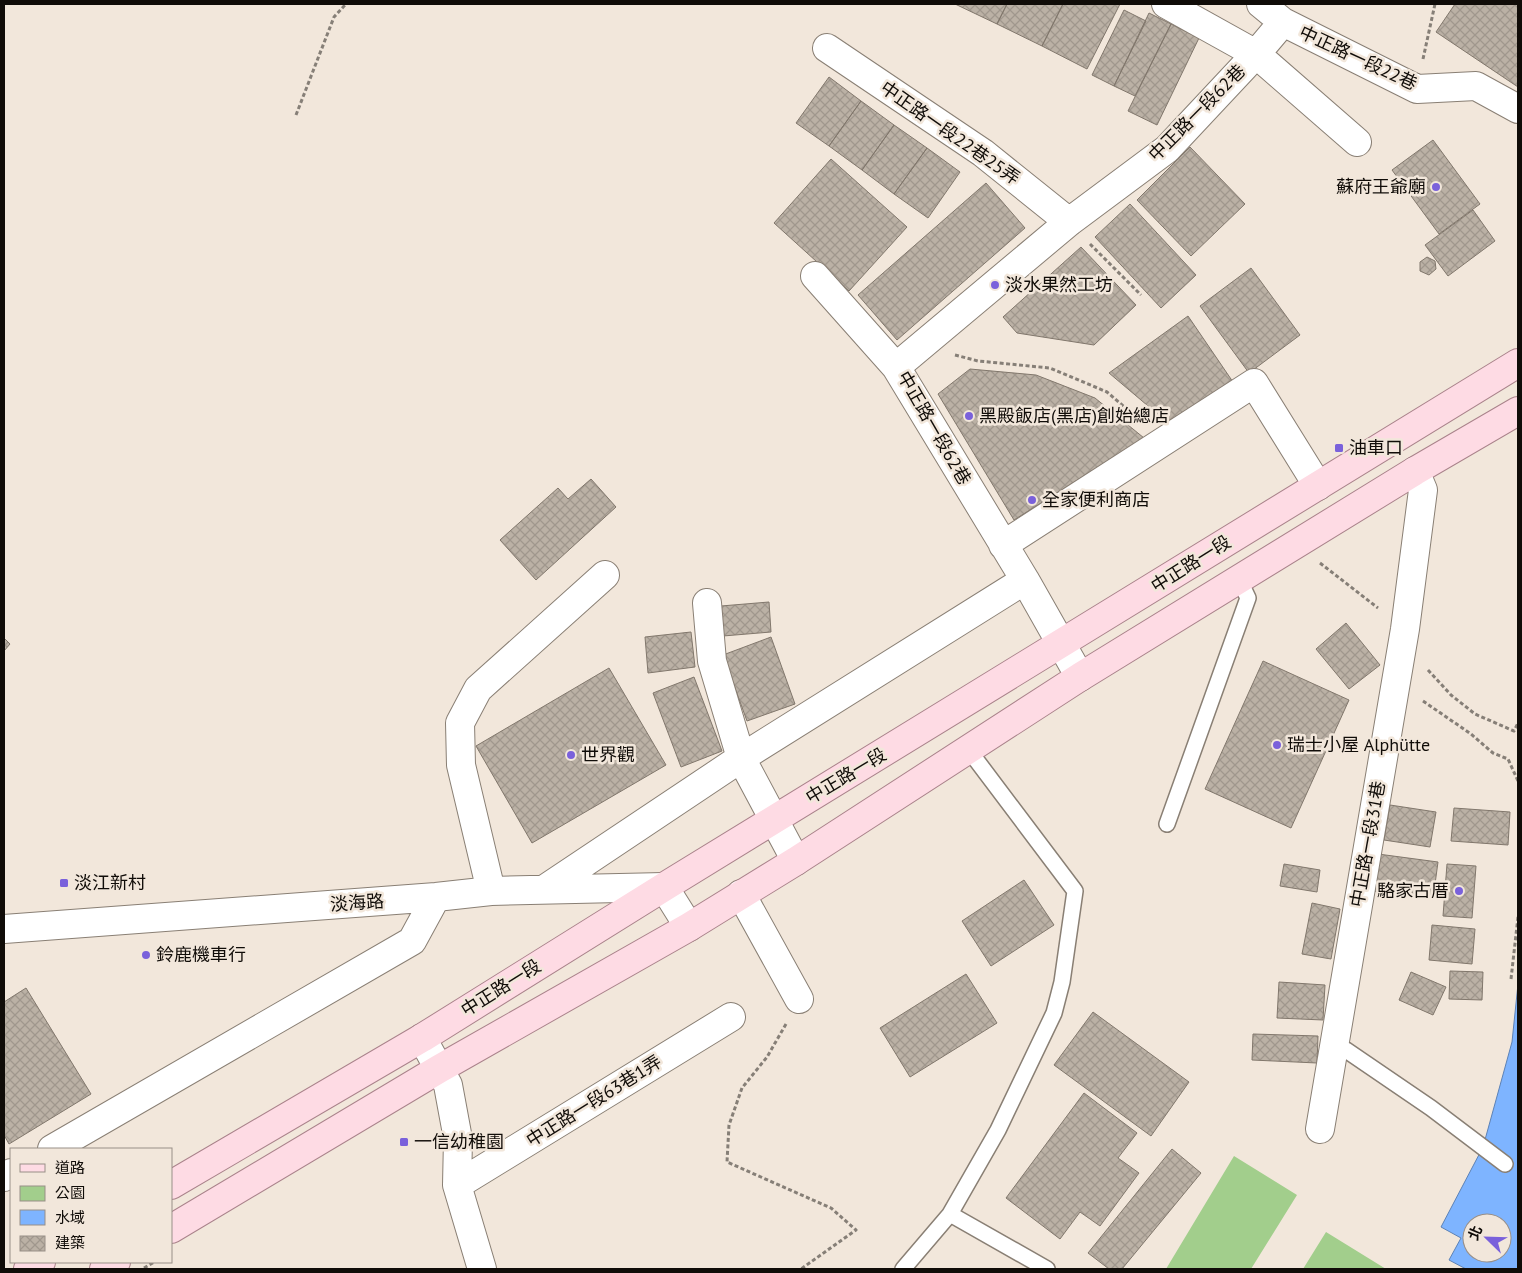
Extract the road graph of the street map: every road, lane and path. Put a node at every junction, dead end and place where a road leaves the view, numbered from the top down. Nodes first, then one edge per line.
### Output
1 (346, 4) edge
2 (1166, 4) edge
3 (1261, 4) edge
4 (1435, 4) edge
5 (1283, 22) junction
6 (827, 48) dead end
7 (1256, 54) junction
8 (1417, 89) junction
9 (1518, 109) edge
10 (296, 115) dead end
11 (1356, 142) dead end
12 (1069, 222) junction
13 (815, 276) dead end
14 (1141, 295) dead end
15 (923, 346) junction
16 (1518, 363) edge
17 (896, 367) junction
18 (1518, 411) edge
19 (1164, 441) junction
20 (1415, 471) junction
21 (1318, 486) junction
22 (1004, 545) junction
23 (1313, 557) dead end
24 (605, 575) dead end
25 (1239, 579) junction
26 (1025, 580) junction
27 (707, 604) dead end
28 (1405, 629) junction
29 (1061, 644) junction
30 (1080, 677) junction
31 (1396, 682) junction
32 (1518, 723) edge
33 (968, 749) junction
34 (741, 758) junction
35 (1518, 781) edge
36 (773, 820) junction
37 (1167, 824) dead end
38 (796, 860) junction
39 (664, 887) junction
40 (545, 889) junction
41 (491, 891) junction
42 (741, 894) junction
43 (436, 897) junction
44 (1518, 917) edge
45 (689, 927) junction
46 (4, 929) edge
47 (1511, 979) dead end
48 (799, 999) joint
49 (730, 1016) dead end
50 (422, 1038) junction
51 (1334, 1045) junction
52 (439, 1069) junction
53 (1320, 1129) dead end
54 (54, 1148) edge
55 (1505, 1164) dead end
56 (172, 1184) edge
57 (457, 1185) junction
58 (950, 1214) junction
59 (172, 1228) edge
60 (39, 1263) edge
61 (28, 1269) edge
62 (482, 1269) edge
63 (801, 1269) edge
64 (903, 1269) edge
65 (1046, 1269) edge

1 - 10 path
2 - 7 street
3 - 5 street, 中正路一段22巷
4 - 8 path
5 - 7 street, 中正路一段62巷
5 - 8 street, 中正路一段22巷
6 - 12 street, 中正路一段22巷25弄
7 - 11 street
7 - 12 street, 中正路一段62巷
8 - 9 street, 中正路一段22巷
12 - 14 path
12 - 15 street, 中正路一段62巷
13 - 17 street
15 - 17 street, 中正路一段62巷
15 - 19 path
16 - 21 main road, 中正路一段
17 - 22 street, 中正路一段62巷
18 - 20 main road
19 - 21 street
19 - 22 street
20 - 25 main road
20 - 28 street, 中正路一段31巷
21 - 29 main road, 中正路一段
22 - 26 street, 中正路一段62巷
23 - 28 path
24 - 41 street
25 - 30 main road
25 - 37 lane
26 - 29 street, 中正路一段62巷
26 - 34 street
27 - 34 street
28 - 31 street, 中正路一段31巷
28 - 32 path
29 - 30 street, 中正路一段62巷
29 - 36 main road, 中正路一段
30 - 33 main road
31 - 35 path
31 - 51 street, 中正路一段31巷
33 - 38 main road
33 - 58 lane
34 - 36 street
34 - 40 street
36 - 38 street
36 - 39 main road, 中正路一段
38 - 42 main road
39 - 40 street, 淡海路
39 - 45 street
39 - 50 main road, 中正路一段
40 - 41 street, 淡海路
41 - 43 street, 淡海路
42 - 45 main road
42 - 48 street
43 - 46 street, 淡海路
43 - 54 street
44 - 47 path
45 - 52 main road
48 - 63 path
49 - 57 street, 中正路一段63巷1弄
50 - 52 street
50 - 56 main road, 中正路一段
51 - 53 street, 中正路一段31巷
51 - 55 lane
52 - 57 street
52 - 59 main road
57 - 62 street
58 - 64 lane
58 - 65 lane
60 - 61 main road

